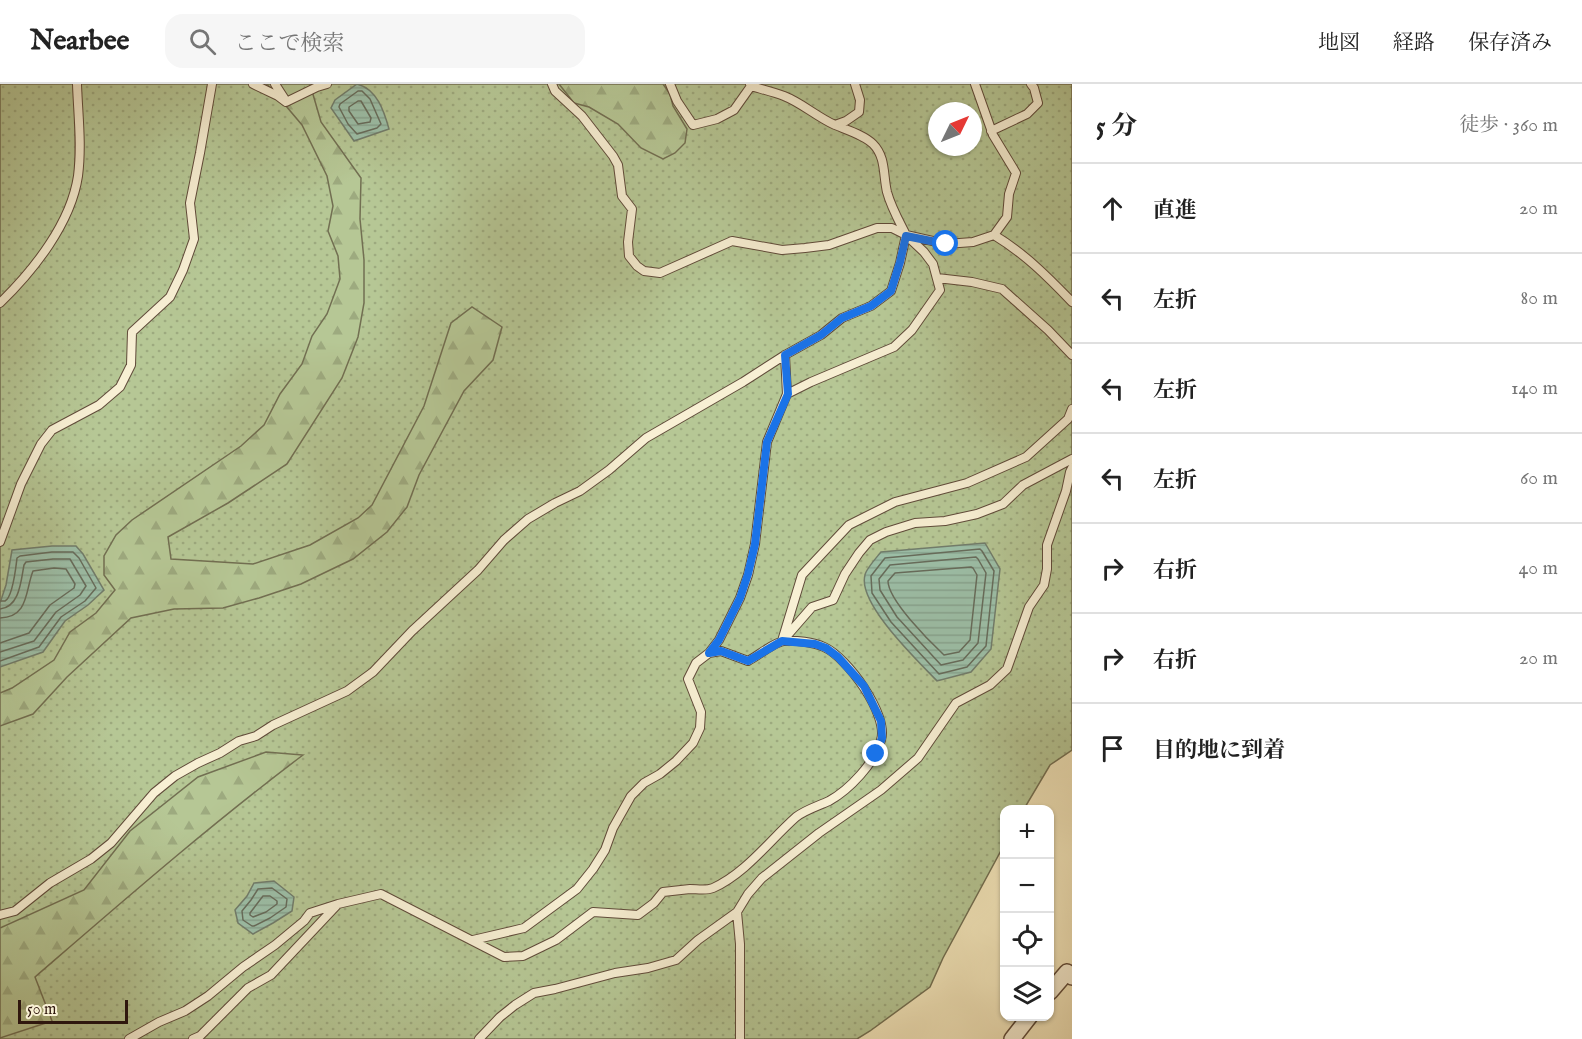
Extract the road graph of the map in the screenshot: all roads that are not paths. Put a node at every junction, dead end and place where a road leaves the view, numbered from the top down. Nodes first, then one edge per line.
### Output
1 (77, 84) edge
2 (212, 84) edge
3 (253, 84) edge
4 (275, 84) edge
5 (327, 84) edge
6 (552, 84) edge
7 (670, 84) edge
8 (855, 84) edge
9 (975, 84) edge
10 (1030, 84) edge
11 (750, 85) edge
12 (286, 102) junction
13 (835, 125) junction
14 (992, 133) junction
15 (994, 235) junction
16 (906, 236) junction
17 (937, 278) junction
18 (1072, 302) edge
19 (0, 303) edge
20 (785, 355) junction
21 (1072, 355) edge
22 (788, 394) junction
23 (1072, 409) edge
24 (1072, 459) edge
25 (1072, 468) edge
26 (1, 537) edge
27 (782, 641) junction
28 (709, 653) junction
29 (338, 904) junction
30 (737, 912) junction
31 (0, 915) edge
32 (473, 940) junction
33 (1072, 977) edge
34 (1054, 987) edge
35 (1027, 1021) edge
36 (129, 1039) edge
37 (193, 1039) edge
38 (479, 1039) edge
39 (740, 1039) edge
40 (1012, 1039) edge

1 - 19 lane
2 - 26 lane
3 - 12 lane
4 - 12 lane
5 - 12 lane
6 - 16 lane
7 - 11 lane
8 - 13 lane
9 - 14 lane
10 - 14 lane
11 - 13 lane
13 - 16 lane
14 - 15 lane
15 - 16 lane
15 - 18 lane
16 - 17 lane
16 - 20 lane
17 - 21 lane
17 - 22 lane
20 - 22 lane
20 - 31 lane
22 - 28 lane
23 - 27 lane
24 - 27 lane
25 - 30 lane
27 - 28 lane
27 - 32 lane
28 - 32 lane
29 - 32 lane
29 - 36 lane
29 - 37 lane
30 - 38 lane
30 - 39 lane
33 - 34 street
35 - 40 street

